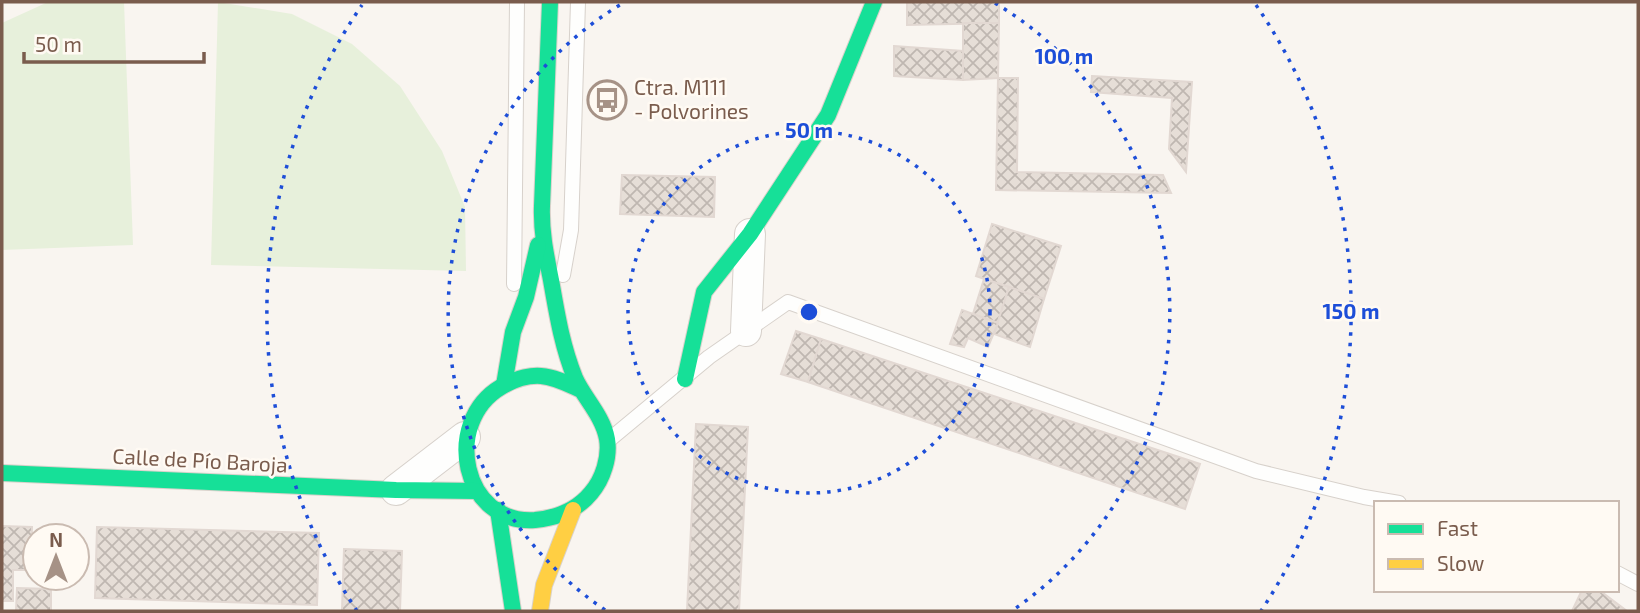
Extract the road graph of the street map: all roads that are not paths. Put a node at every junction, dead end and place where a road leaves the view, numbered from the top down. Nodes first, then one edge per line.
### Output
1 (517, 2) edge
2 (550, 2) edge
3 (578, 2) edge
4 (874, 2) edge
5 (542, 229) junction
6 (750, 234) junction
7 (556, 311) junction
8 (746, 331) junction
9 (513, 332) junction
10 (685, 379) junction
11 (504, 385) junction
12 (580, 390) junction
13 (465, 437) junction
14 (608, 440) junction
15 (2, 473) edge
16 (396, 490) junction
17 (476, 491) junction
18 (1387, 501) edge
19 (498, 510) junction
20 (573, 510) junction
21 (563, 533) junction
22 (562, 573) dead end
23 (1619, 574) edge
24 (1638, 584) edge
25 (513, 611) edge
26 (540, 611) edge

1 - 9 lane
2 - 5 main road
3 - 7 lane
4 - 6 main road
5 - 7 main road
5 - 9 main road
6 - 8 street
6 - 10 main road
7 - 12 main road
8 - 10 lane
8 - 18 lane
9 - 11 main road
10 - 14 lane
11 - 12 main road
11 - 13 main road
12 - 14 main road
13 - 16 street
13 - 17 main road
14 - 20 main road
15 - 16 main road, Calle de Pío Baroja
16 - 17 main road, Calle de Pío Baroja
17 - 19 main road
19 - 20 main road
19 - 25 main road
20 - 21 main road
21 - 22 lane
21 - 26 main road
23 - 24 lane

